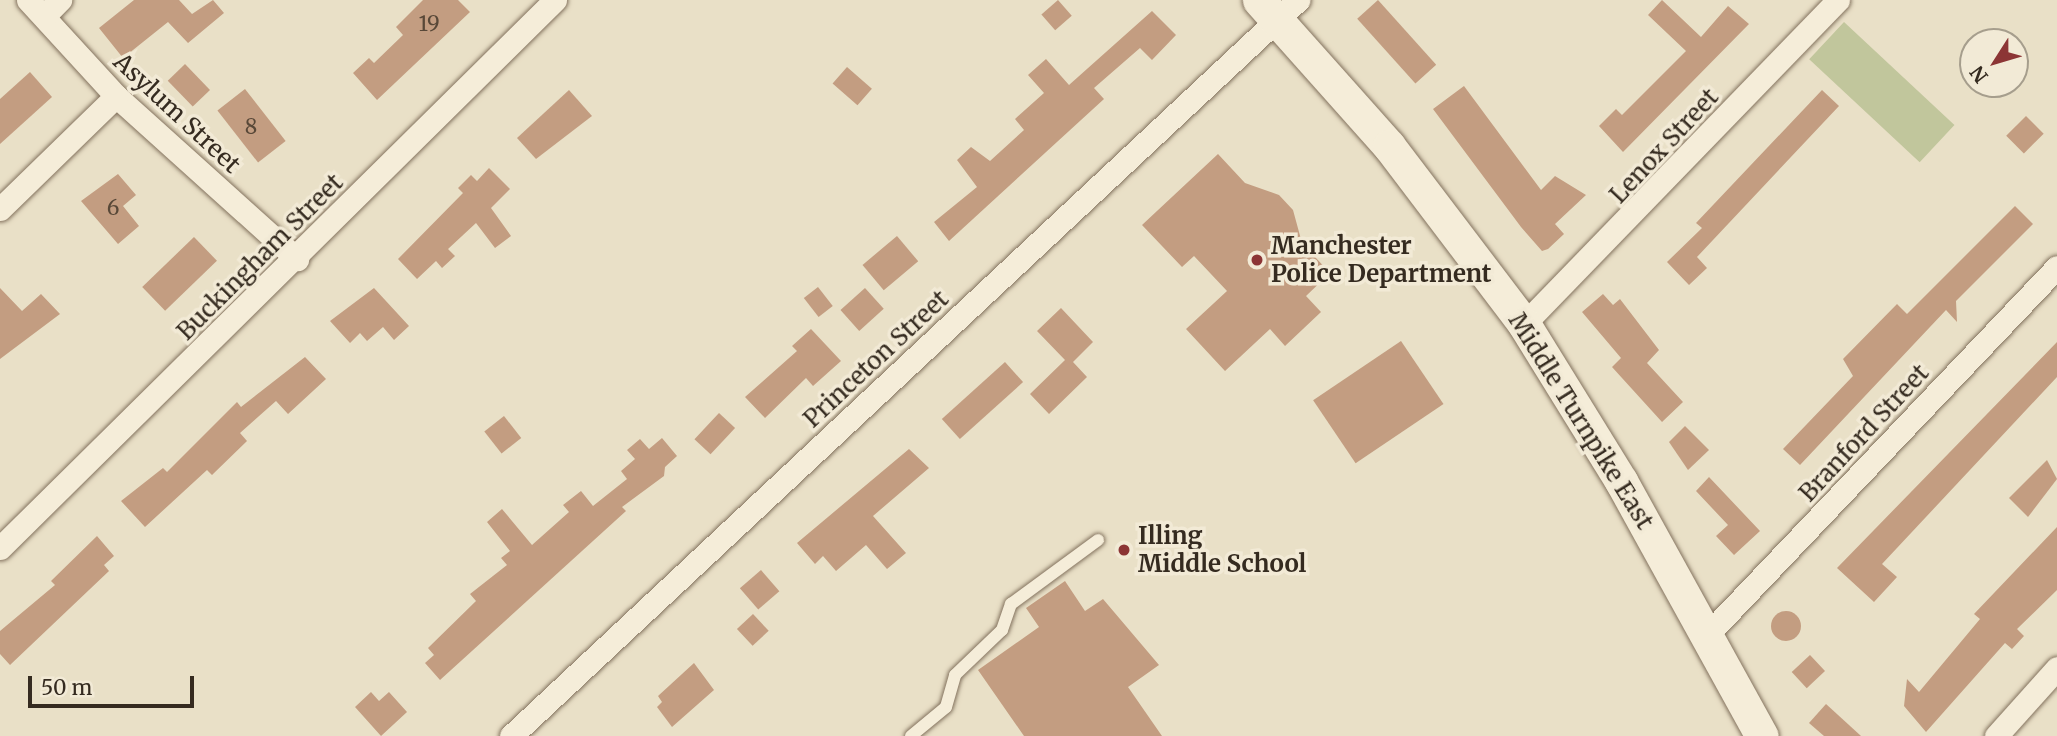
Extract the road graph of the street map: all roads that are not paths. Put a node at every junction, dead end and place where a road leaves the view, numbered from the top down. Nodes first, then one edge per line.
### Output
1 (555, 0) edge
2 (1838, 0) edge
3 (44, 5) edge
4 (1278, 7) edge
5 (116, 96) junction
6 (0, 209) edge
7 (297, 258) junction
8 (2057, 267) edge
9 (1524, 324) junction
10 (1098, 540) dead end
11 (0, 548) edge
12 (1708, 634) junction
13 (2057, 667) edge
14 (511, 736) edge
15 (911, 736) edge
16 (1762, 736) edge
17 (1996, 736) edge

1 - 7 street, Buckingham Street
2 - 9 street, Lenox Street
3 - 5 street, Asylum Street
4 - 9 main road, Middle Turnpike East
4 - 14 street, Princeton Street
5 - 6 street
5 - 7 street, Asylum Street
7 - 11 street, Buckingham Street
8 - 12 street, Branford Street
9 - 12 main road, Middle Turnpike East
10 - 15 lane
12 - 16 main road, Middle Turnpike East
13 - 17 street

